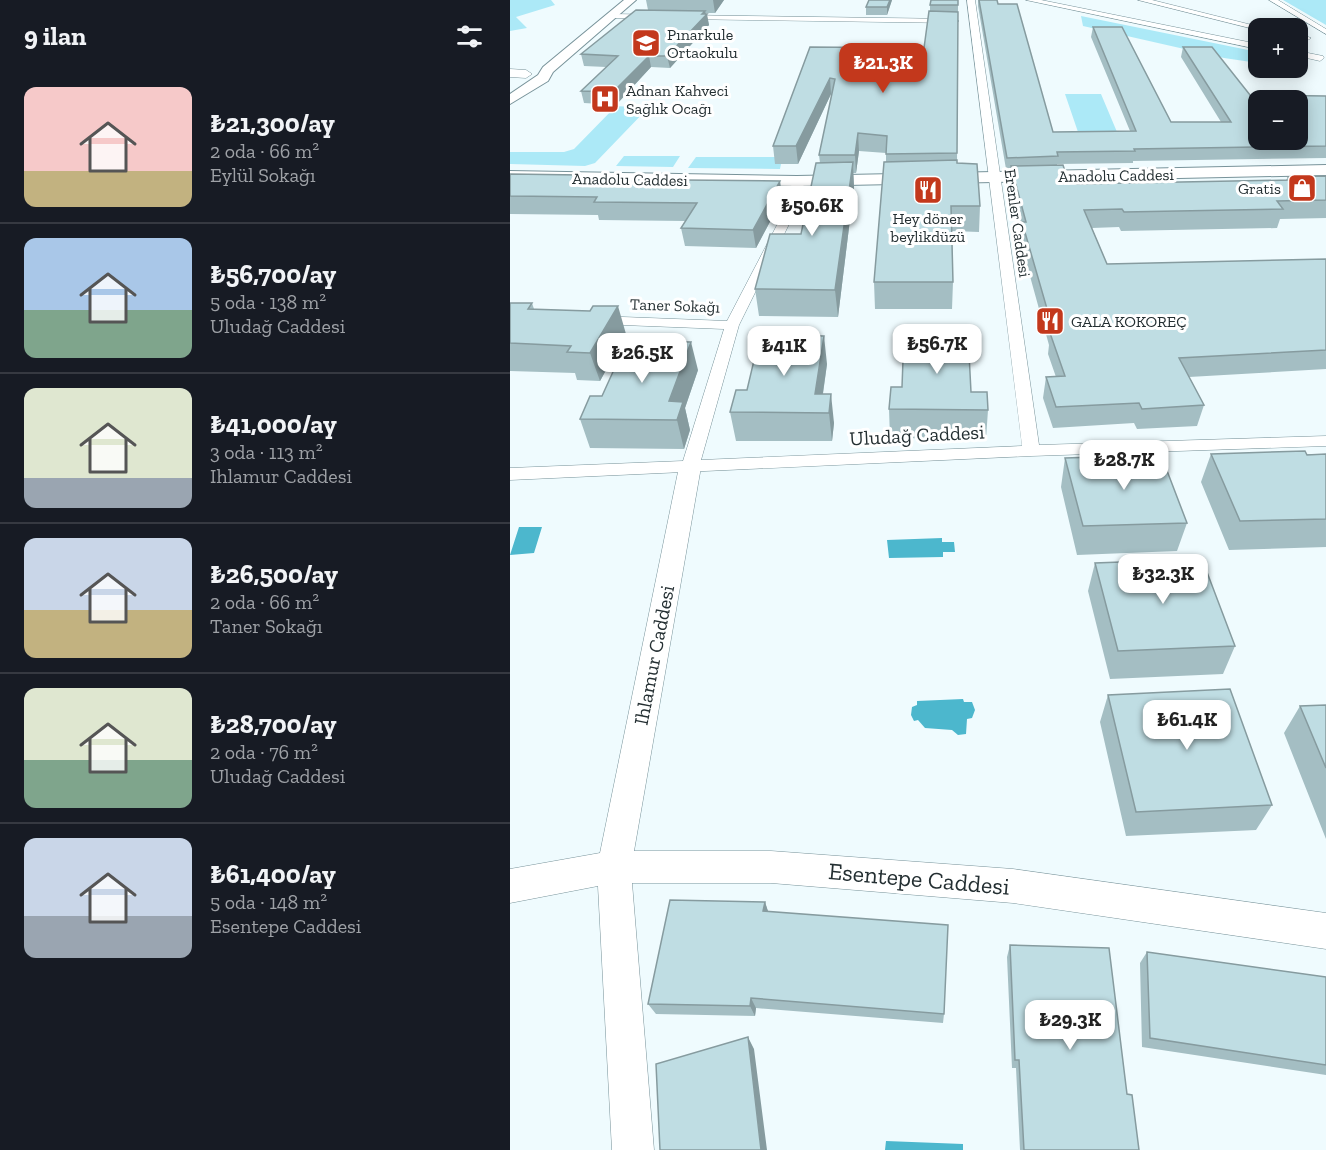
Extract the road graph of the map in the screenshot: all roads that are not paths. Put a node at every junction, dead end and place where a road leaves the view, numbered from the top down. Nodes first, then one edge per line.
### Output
1 (622, 0) edge
2 (631, 0) edge
3 (971, 0) edge
4 (1030, 0) edge
5 (1142, 0) edge
6 (1273, 0) edge
7 (1056, 3) edge
8 (803, 9) dead end
9 (613, 16) junction
10 (798, 18) junction
11 (973, 22) junction
12 (1248, 25) edge
13 (1326, 32) edge
14 (1308, 33) edge
15 (1248, 44) edge
16 (1308, 55) edge
17 (1324, 57) edge
18 (522, 79) edge
19 (510, 100) edge
20 (1326, 168) edge
21 (510, 174) edge
22 (993, 175) junction
23 (797, 179) junction
24 (583, 320) edge
25 (732, 325) junction
26 (1326, 441) edge
27 (1031, 451) junction
28 (690, 467) junction
29 (510, 474) edge
30 (614, 867) junction
31 (510, 886) edge
32 (1326, 931) edge
33 (633, 1150) edge

1 - 18 main road
2 - 9 main road
3 - 11 street, Erenler Caddesi
4 - 7 street
5 - 12 street
6 - 13 street
7 - 15 street
8 - 10 street
9 - 10 street
9 - 18 main road
10 - 11 street
11 - 22 street, Erenler Caddesi
13 - 14 street
16 - 17 street
18 - 19 main road
20 - 22 main road, Anadolu Caddesi
21 - 23 main road, Anadolu Caddesi
22 - 23 main road, Anadolu Caddesi
22 - 27 street, Erenler Caddesi
23 - 25 street, Ihlamur Caddesi
24 - 25 street, Taner Sokağı
25 - 28 street, Ihlamur Caddesi
26 - 27 street, Uludağ Caddesi
27 - 28 street, Uludağ Caddesi
28 - 29 street, Uludağ Caddesi
28 - 30 street, Ihlamur Caddesi
30 - 31 street, Esentepe Caddesi
30 - 32 street, Esentepe Caddesi
30 - 33 street, Ihlamur Caddesi

